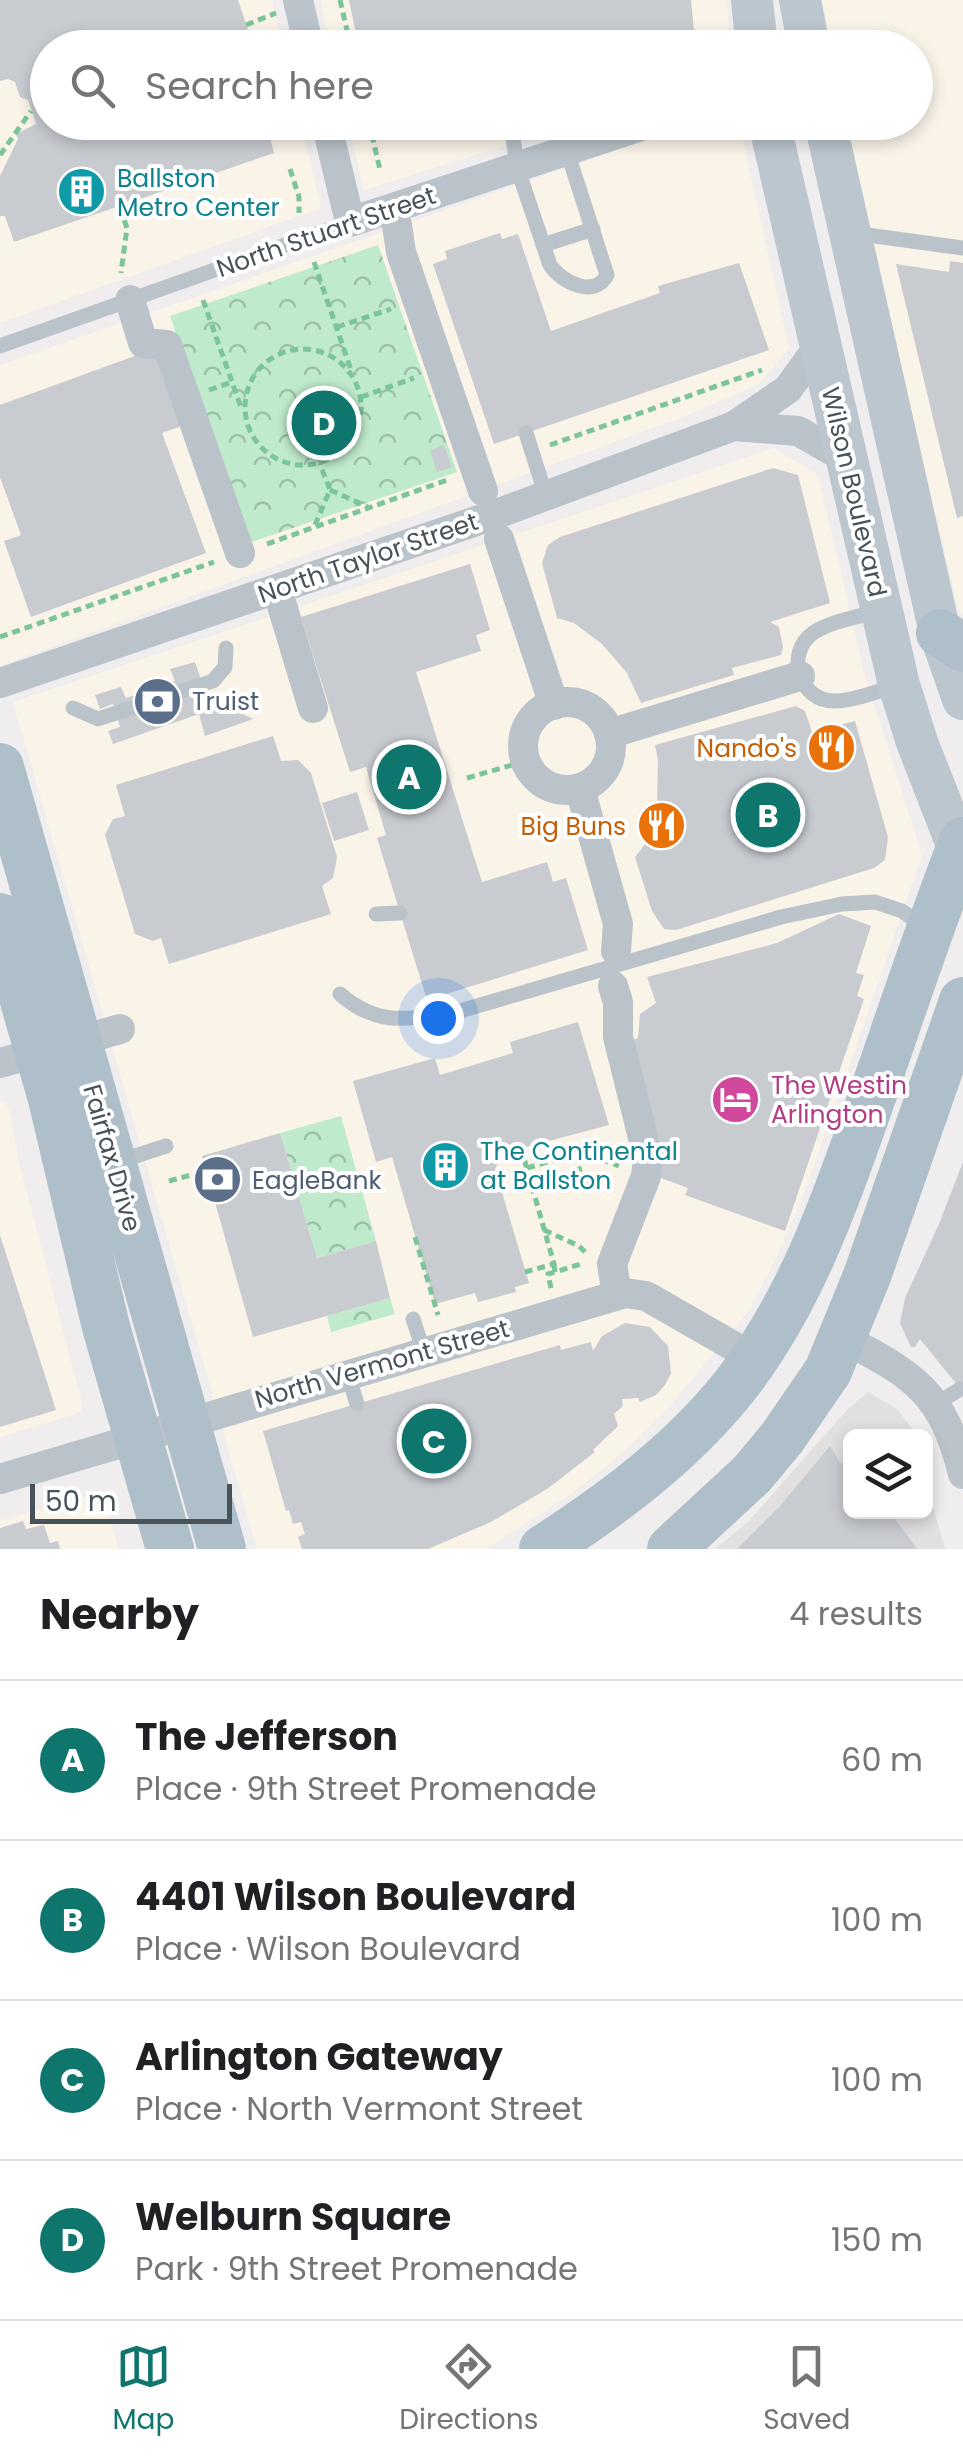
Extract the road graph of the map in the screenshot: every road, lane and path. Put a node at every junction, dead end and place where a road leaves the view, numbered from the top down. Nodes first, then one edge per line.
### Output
1 (298, 0) edge
2 (340, 0) edge
3 (752, 0) edge
4 (800, 0) edge
5 (305, 30) edge
6 (348, 30) edge
7 (755, 30) edge
8 (805, 30) edge
9 (30, 112) edge
10 (330, 140) edge
11 (373, 140) edge
12 (513, 140) edge
13 (600, 140) edge
14 (773, 140) edge
15 (829, 140) edge
16 (567, 151) junction
17 (0, 155) edge
18 (517, 167) junction
19 (290, 169) dead end
20 (380, 170) dead end
21 (120, 208) dead end
22 (299, 213) dead end
23 (350, 222) junction
24 (397, 224) dead end
25 (593, 229) junction
26 (850, 232) junction
27 (543, 245) junction
28 (963, 248) edge
29 (314, 262) dead end
30 (130, 300) junction
31 (203, 300) dead end
32 (417, 300) junction
33 (337, 328) junction
34 (0, 346) edge
35 (819, 346) junction
36 (441, 368) junction
37 (764, 370) dead end
38 (355, 382) junction
39 (883, 382) junction
40 (360, 396) junction
41 (832, 400) junction
42 (246, 422) junction
43 (734, 426) junction
44 (526, 433) dead end
45 (532, 451) junction
46 (846, 458) junction
47 (320, 464) junction
48 (479, 481) joint
49 (330, 490) junction
50 (546, 496) junction
51 (370, 508) junction
52 (314, 527) junction
53 (499, 539) dead end
54 (240, 553) junction
55 (277, 589) junction
56 (882, 610) junction
57 (0, 637) edge
58 (952, 641) edge
59 (226, 648) dead end
60 (800, 676) junction
61 (0, 683) edge
62 (899, 685) junction
63 (963, 700) edge
64 (554, 704) junction
65 (321, 706) dead end
66 (73, 708) dead end
67 (609, 734) junction
68 (526, 761) junction
69 (0, 767) edge
70 (467, 778) dead end
71 (580, 788) junction
72 (962, 848) edge
73 (400, 913) dead end
74 (376, 914) dead end
75 (0, 917) edge
76 (930, 931) junction
77 (616, 951) dead end
78 (613, 986) dead end
79 (340, 994) dead end
80 (963, 1001) edge
81 (60, 1046) edge
82 (963, 1067) edge
83 (919, 1124) junction
84 (166, 1146) dead end
85 (520, 1148) dead end
86 (575, 1154) junction
87 (114, 1163) junction
88 (526, 1168) junction
89 (206, 1171) dead end
90 (582, 1176) dead end
91 (646, 1176) junction
92 (169, 1181) dead end
93 (544, 1230) junction
94 (415, 1237) dead end
95 (604, 1263) junction
96 (554, 1268) junction
97 (525, 1272) dead end
98 (552, 1290) dead end
99 (617, 1295) junction
100 (438, 1315) dead end
101 (413, 1319) dead end
102 (842, 1338) junction
103 (424, 1352) junction
104 (754, 1358) junction
105 (348, 1374) junction
106 (357, 1404) dead end
107 (186, 1422) junction
108 (957, 1429) edge
109 (138, 1438) junction
110 (963, 1474) edge
111 (0, 1479) edge
112 (170, 1549) edge
113 (222, 1549) edge
114 (543, 1549) edge
115 (671, 1549) edge

1 - 5 street
2 - 6 path
3 - 7 main road
4 - 8 main road
9 - 17 path
10 - 23 street
11 - 20 path
12 - 18 lane
13 - 16 street, North Stuart Street
14 - 35 main road, Wilson Boulevard
15 - 26 main road, Wilson Boulevard
16 - 18 street, North Stuart Street
16 - 25 lane
18 - 23 street, North Stuart Street
18 - 27 lane
19 - 22 path
21 - 30 path
23 - 30 lane, North Stuart Street
24 - 32 street
25 - 27 lane
25 - 27 lane
26 - 28 lane
26 - 39 main road, Wilson Boulevard
29 - 33 path
30 - 34 lane, North Stuart Street
30 - 54 street
31 - 42 path
32 - 33 path
32 - 36 street
33 - 38 path
35 - 41 main road, Wilson Boulevard
35 - 43 street, North Taylor Street
36 - 40 path
36 - 48 street
37 - 45 path
38 - 40 path
38 - 42 path
39 - 41 street
39 - 58 main road, Wilson Boulevard
40 - 47 path
41 - 46 main road, Wilson Boulevard
42 - 47 path
43 - 46 street, North Taylor Street
43 - 50 street, North Taylor Street
44 - 45 lane
45 - 50 lane
46 - 56 main road, Wilson Boulevard
47 - 49 path
48 - 51 path
49 - 51 path
49 - 52 path
50 - 55 street, North Taylor Street
51 - 52 path
52 - 54 path
53 - 64 street
54 - 57 path
55 - 61 street, North Taylor Street
55 - 65 street
56 - 60 lane
56 - 62 main road, Wilson Boulevard
58 - 63 main road, Wilson Boulevard
59 - 66 lane
60 - 62 lane
60 - 67 street
62 - 72 main road, Wilson Boulevard
64 - 67 street
64 - 68 street
67 - 71 street
68 - 70 path
68 - 71 street
69 - 81 main road, Fairfax Drive
71 - 77 street
72 - 76 main road
73 - 74 lane
75 - 81 main road, Fairfax Drive
76 - 79 lane
76 - 104 main road
78 - 91 street
80 - 83 main road
81 - 87 main road, Fairfax Drive
81 - 109 main road, Fairfax Drive
82 - 83 main road
83 - 102 main road
84 - 87 lane
85 - 88 path
86 - 88 path
86 - 90 path
86 - 91 path
87 - 107 main road, Fairfax Drive
88 - 93 path
89 - 92 path
91 - 95 street
93 - 95 path
93 - 96 path
94 - 100 path
95 - 96 path
95 - 99 street
96 - 97 path
96 - 98 path
99 - 103 street, North Vermont Street
99 - 104 street, North Vermont Street
101 - 103 lane
102 - 108 street
102 - 115 main road
103 - 105 street, North Vermont Street
104 - 114 main road
105 - 106 lane
105 - 107 street, North Vermont Street
107 - 109 street, North Vermont Street
107 - 113 main road, Fairfax Drive
108 - 110 street
109 - 111 street, North Vermont Street
109 - 112 main road, Fairfax Drive

